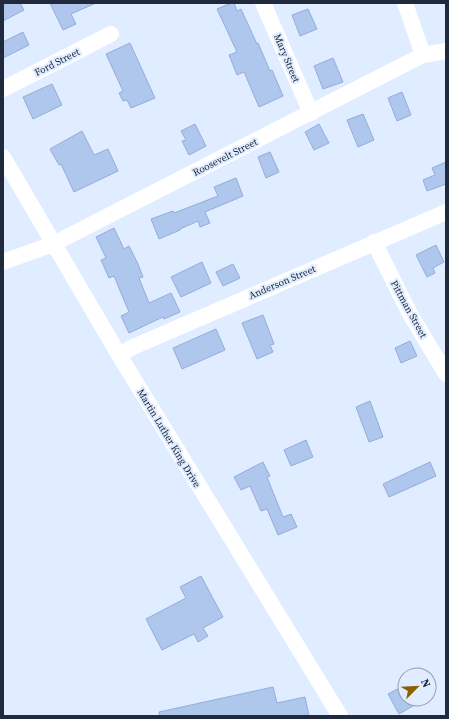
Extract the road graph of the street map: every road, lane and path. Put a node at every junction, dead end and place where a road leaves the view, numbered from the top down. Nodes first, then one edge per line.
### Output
1 (263, 3) edge
2 (405, 3) edge
3 (111, 34) dead end
4 (446, 51) edge
5 (423, 55) junction
6 (3, 89) edge
7 (311, 113) junction
8 (3, 157) edge
9 (446, 212) edge
10 (374, 242) junction
11 (53, 244) junction
12 (3, 262) edge
13 (119, 355) junction
14 (446, 374) edge
15 (340, 716) edge

1 - 7 street, Mary Street
2 - 5 street
3 - 6 street, Ford Street
4 - 5 street, Roosevelt Street
5 - 7 street, Roosevelt Street
7 - 11 street, Roosevelt Street
8 - 11 street, Martin Luther King Drive
9 - 10 street, Anderson Street
10 - 13 street, Anderson Street
10 - 14 street, Pittman Street
11 - 12 street, Roosevelt Street
11 - 13 street, Martin Luther King Drive
13 - 15 street, Martin Luther King Drive

